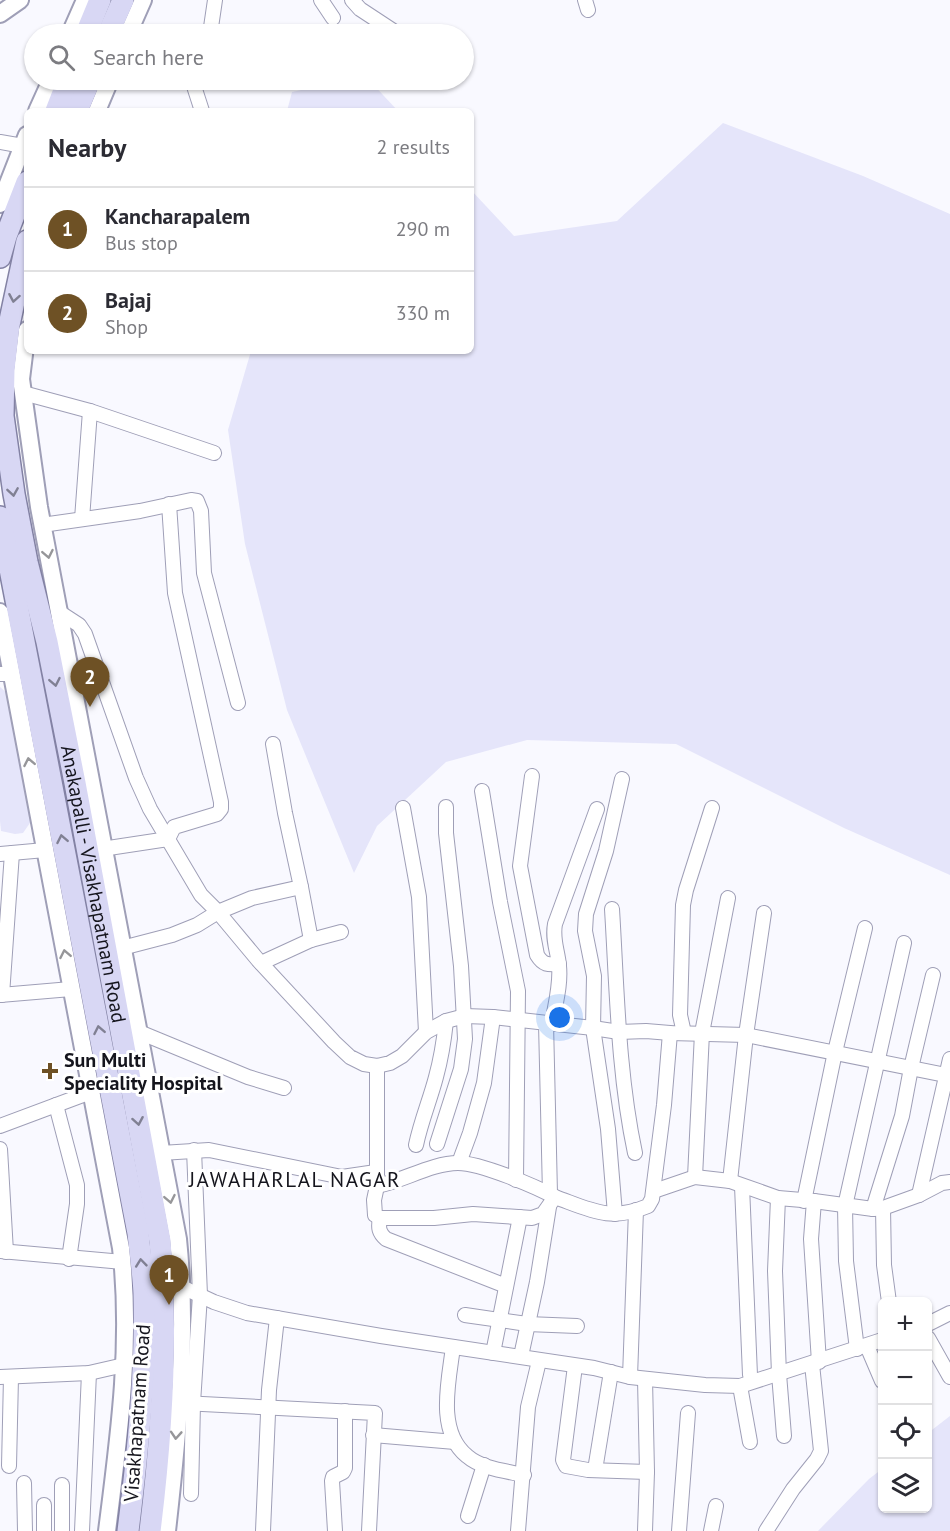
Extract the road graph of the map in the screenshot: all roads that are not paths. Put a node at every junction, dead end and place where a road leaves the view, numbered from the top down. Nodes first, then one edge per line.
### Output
1 (20, 0) edge
2 (85, 0) edge
3 (100, 0) edge
4 (123, 0) edge
5 (143, 0) edge
6 (215, 0) edge
7 (321, 0) edge
8 (352, 0) edge
9 (0, 14) edge
10 (333, 18) dead end
11 (74, 24) edge
12 (90, 24) edge
13 (112, 24) edge
14 (132, 24) edge
15 (211, 24) edge
16 (383, 24) edge
17 (47, 90) edge
18 (64, 90) edge
19 (86, 90) edge
20 (106, 90) edge
21 (195, 90) edge
22 (39, 108) edge
23 (57, 108) edge
24 (78, 108) edge
25 (98, 108) edge
26 (201, 108) edge
27 (24, 141) edge
28 (0, 142) edge
29 (24, 144) edge
30 (24, 190) edge
31 (0, 204) edge
32 (24, 255) edge
33 (0, 257) edge
34 (24, 354) edge
35 (23, 393) junction
36 (90, 411) junction
37 (214, 453) dead end
38 (169, 504) junction
39 (0, 517) edge
40 (82, 519) junction
41 (42, 525) junction
42 (0, 612) edge
43 (59, 612) junction
44 (6, 674) edge
45 (238, 703) dead end
46 (273, 744) dead end
47 (532, 776) dead end
48 (622, 779) dead end
49 (482, 791) dead end
50 (446, 807) dead end
51 (403, 808) dead end
52 (712, 808) dead end
53 (597, 809) dead end
54 (168, 838) junction
55 (102, 849) junction
56 (45, 850) junction
57 (6, 853) edge
58 (301, 888) junction
59 (728, 898) dead end
60 (612, 909) dead end
61 (218, 912) junction
62 (764, 913) dead end
63 (865, 928) dead end
64 (341, 932) dead end
65 (312, 940) junction
66 (904, 943) dead end
67 (122, 948) junction
68 (261, 963) junction
69 (559, 964) junction
70 (933, 975) dead end
71 (71, 989) junction
72 (1, 995) edge
73 (465, 1016) junction
74 (493, 1017) junction
75 (519, 1019) junction
76 (446, 1022) junction
77 (549, 1023) junction
78 (593, 1028) junction
79 (139, 1032) junction
80 (426, 1032) junction
81 (619, 1032) junction
82 (677, 1033) junction
83 (702, 1033) junction
84 (746, 1035) junction
85 (835, 1052) junction
86 (950, 1059) edge
87 (876, 1061) junction
88 (377, 1066) junction
89 (911, 1068) junction
90 (948, 1076) edge
91 (284, 1088) dead end
92 (91, 1092) junction
93 (56, 1105) junction
94 (0, 1126) edge
95 (437, 1144) dead end
96 (416, 1145) dead end
97 (0, 1149) edge
98 (194, 1150) junction
99 (161, 1153) junction
100 (635, 1153) dead end
101 (459, 1163) junction
102 (694, 1177) junction
103 (377, 1179) junction
104 (516, 1180) junction
105 (950, 1182) edge
106 (736, 1184) junction
107 (654, 1191) junction
108 (919, 1194) junction
109 (778, 1198) junction
110 (552, 1199) junction
111 (809, 1201) junction
112 (845, 1206) junction
113 (878, 1209) junction
114 (636, 1210) junction
115 (615, 1214) junction
116 (520, 1217) junction
117 (380, 1218) junction
118 (3, 1252) edge
119 (69, 1259) junction
120 (123, 1262) junction
121 (506, 1286) junction
122 (183, 1287) junction
123 (200, 1295) junction
124 (888, 1297) edge
125 (950, 1313) edge
126 (465, 1316) dead end
127 (277, 1317) junction
128 (500, 1320) junction
129 (932, 1322) edge
130 (527, 1324) junction
131 (577, 1326) dead end
132 (878, 1341) edge
133 (932, 1346) edge
134 (453, 1347) junction
135 (862, 1347) junction
136 (493, 1353) junction
137 (521, 1356) junction
138 (539, 1361) junction
139 (815, 1363) junction
140 (124, 1365) junction
141 (575, 1366) junction
142 (611, 1372) junction
143 (89, 1373) junction
144 (779, 1374) junction
145 (878, 1374) edge
146 (6, 1377) edge
147 (950, 1377) edge
148 (637, 1378) junction
149 (745, 1380) junction
150 (186, 1403) junction
151 (268, 1406) junction
152 (345, 1411) junction
153 (688, 1413) dead end
154 (373, 1435) junction
155 (784, 1436) dead end
156 (455, 1442) junction
157 (750, 1442) dead end
158 (484, 1465) junction
159 (9, 1466) dead end
160 (595, 1470) junction
161 (647, 1472) junction
162 (524, 1475) junction
163 (24, 1483) dead end
164 (62, 1485) dead end
165 (191, 1494) dead end
166 (44, 1505) dead end
167 (716, 1506) dead end
168 (468, 1516) dead end
169 (25, 1531) edge
170 (44, 1531) edge
171 (62, 1531) edge
172 (82, 1531) edge
173 (107, 1531) edge
174 (128, 1531) edge
175 (150, 1531) edge
176 (167, 1531) edge
177 (263, 1531) edge
178 (335, 1531) edge
179 (369, 1531) edge
180 (518, 1531) edge
181 (645, 1531) edge
182 (679, 1531) edge
183 (711, 1531) edge
184 (766, 1531) edge

1 - 9 street
2 - 11 street
3 - 12 main road
4 - 13 main road
5 - 14 street
6 - 15 street
7 - 10 street
8 - 16 street
17 - 22 street
18 - 23 main road
19 - 24 main road
20 - 25 street
21 - 26 street
27 - 28 street
29 - 31 street
30 - 33 main road
32 -> 175 main road, Anakapalli - Visakhapatnam Road
34 - 35 street
35 - 36 street
35 - 41 street
36 - 37 street
36 - 40 street
38 - 40 street
38 - 45 street
38 - 54 street
174 -> 39 main road, Visakhapatnam Road
40 - 41 street
41 -> 43 street
42 - 44 street
43 - 54 street
43 - 55 street
56 -> 44 street
46 - 58 street
47 - 69 street
48 - 78 street
49 - 75 street
50 - 73 street
51 - 80 street
52 - 82 street
53 - 69 street
54 - 55 street
54 - 61 street
55 - 67 street
56 - 57 street
71 -> 56 street
57 - 72 street
58 - 61 street
58 - 65 street
59 - 83 street
60 - 81 street
61 - 67 street
61 - 68 street
62 - 84 street
63 - 85 street
64 - 65 street
65 - 68 street
66 - 87 street
67 - 79 street
68 - 88 street
69 - 77 street
70 - 89 street
71 - 72 street
71 - 92 street
73 - 74 street
73 - 76 street
73 - 95 street
74 - 75 street
74 - 101 street
75 - 77 street
75 - 104 street
76 - 80 street
76 - 96 street
77 - 78 street
77 - 110 street
78 - 81 street
78 - 115 street
79 - 91 street
79 - 99 street
80 - 88 street
81 - 82 street
81 - 100 street
82 - 83 street
82 - 107 street
83 - 84 street
83 - 102 street
84 - 85 street
84 - 106 street
85 - 87 street
85 - 111 street
86 - 90 street
87 - 89 street
87 - 112 street
88 - 103 street
89 - 90 street
89 - 113 street
90 - 108 street
92 - 93 street
92 - 120 street
93 - 94 street
93 - 119 street
97 - 118 street
98 - 99 street
98 - 103 street
98 - 123 street
99 -> 122 street
101 - 103 street
101 - 104 street
102 - 106 street
102 - 107 street
103 - 117 street
104 - 110 street
105 - 108 street
106 - 109 street
106 - 149 street
107 - 114 street
108 - 113 street
109 - 111 street
109 - 144 street
110 - 115 street
110 - 116 street
110 - 130 street
111 - 112 street
111 - 139 street
112 - 113 street
112 - 135 street
113 - 124 street
114 - 115 street
114 - 148 street
116 - 117 street
116 - 121 street
117 - 121 street
118 - 119 street
119 - 120 street
120 - 140 street
121 - 128 street
122 - 123 street
122 - 150 street
123 - 127 street
123 - 150 street
125 - 129 street
126 - 128 street
127 - 134 street
127 - 151 street
128 - 130 street
128 - 136 street
130 - 131 street
130 - 137 street
132 - 135 street
133 - 147 street
134 - 136 street
134 - 156 street
135 - 139 street
135 - 145 street
136 - 137 street
137 - 138 street
138 - 141 street
138 - 162 street
139 - 144 street
139 - 184 street
140 - 143 street
140 - 173 street
141 - 142 street
141 - 160 street
142 - 148 street
142 - 160 street
143 - 146 street
143 - 172 street
144 - 149 street
144 - 155 street
146 - 159 street
148 - 149 street
148 - 161 street
149 - 157 street
150 - 151 street
150 - 165 street
150 -> 176 street
151 - 152 street
151 - 177 street
152 - 154 street
152 - 178 street
153 - 182 street
154 - 156 street
154 - 179 street
156 - 158 street
158 - 162 street
158 - 168 street
160 - 161 street
161 - 181 street
162 - 180 street
163 - 169 street
164 - 171 street
166 - 170 street
167 - 183 street

